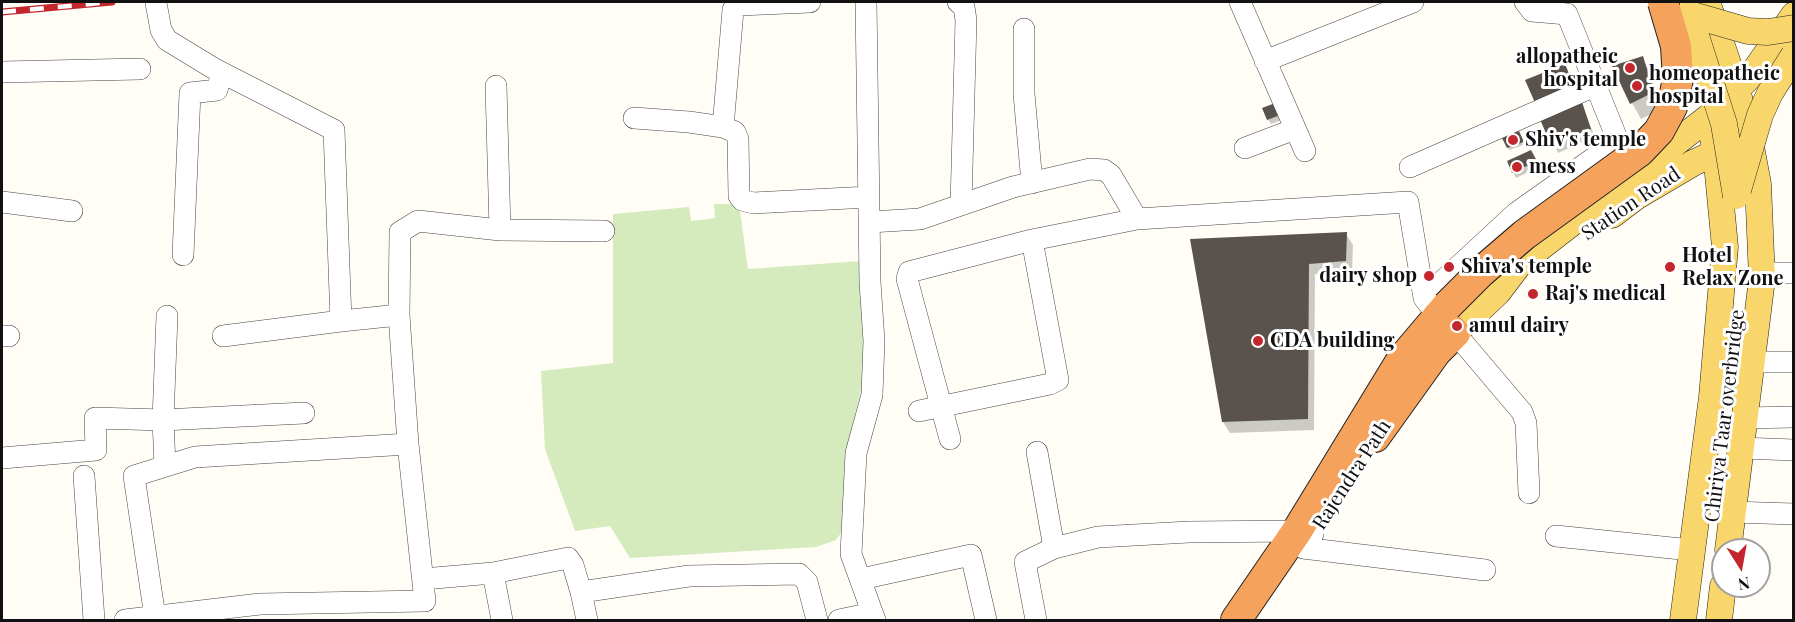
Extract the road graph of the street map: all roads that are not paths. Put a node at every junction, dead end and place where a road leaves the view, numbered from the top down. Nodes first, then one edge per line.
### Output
1 (810, 2) edge
2 (863, 2) edge
3 (958, 2) edge
4 (1239, 2) edge
5 (1413, 2) edge
6 (1525, 2) edge
7 (156, 3) dead end
8 (1690, 4) edge
9 (1794, 16) edge
10 (1024, 28) dead end
11 (1794, 28) edge
12 (1794, 55) edge
13 (1266, 61) junction
14 (140, 69) dead end
15 (2, 72) edge
16 (222, 73) junction
17 (1794, 80) edge
18 (1597, 85) junction
19 (496, 86) dead end
20 (1737, 90) junction
21 (1709, 117) junction
22 (634, 118) dead end
23 (723, 127) junction
24 (1295, 129) junction
25 (1616, 136) junction
26 (1749, 136) junction
27 (1245, 148) dead end
28 (1305, 151) dead end
29 (1716, 153) junction
30 (1410, 167) dead end
31 (1636, 175) junction
32 (1032, 183) junction
33 (1736, 196) junction
34 (869, 197) junction
35 (2, 202) edge
36 (961, 205) junction
37 (72, 211) dead end
38 (1137, 219) junction
39 (870, 222) junction
40 (500, 230) junction
41 (604, 231) dead end
42 (1032, 240) junction
43 (183, 255) dead end
44 (1761, 273) junction
45 (1794, 273) edge
46 (1498, 292) junction
47 (1441, 313) junction
48 (399, 315) junction
49 (167, 316) dead end
50 (341, 321) junction
51 (223, 336) dead end
52 (1751, 362) junction
53 (1794, 362) edge
54 (941, 406) junction
55 (919, 411) dead end
56 (304, 413) dead end
57 (1794, 417) edge
58 (1744, 418) junction
59 (162, 420) junction
60 (950, 440) dead end
61 (408, 444) junction
62 (1741, 448) junction
63 (1794, 450) edge
64 (1037, 452) dead end
65 (2, 458) edge
66 (165, 465) junction
67 (84, 476) dead end
68 (1529, 493) dead end
69 (1732, 512) junction
70 (1794, 514) edge
71 (1557, 536) dead end
72 (1305, 538) junction
73 (1729, 538) edge
74 (1054, 548) junction
75 (1691, 550) junction
76 (1485, 570) dead end
77 (493, 573) junction
78 (423, 579) junction
79 (861, 579) junction
80 (581, 592) junction
81 (1722, 598) edge
82 (261, 612) edge
83 (155, 617) junction
84 (187, 617) edge
85 (873, 617) edge
86 (94, 621) edge
87 (125, 621) edge
88 (502, 621) edge
89 (587, 621) edge
90 (817, 621) edge
91 (839, 621) edge
92 (986, 621) edge
93 (1036, 621) edge
94 (1236, 621) edge
95 (1254, 621) edge
96 (1683, 621) edge
97 (1700, 621) edge
98 (1719, 621) edge

1 - 23 street
2 - 34 street
3 - 36 street
4 - 13 street
5 - 13 street
6 - 18 street
7 - 16 street
8 - 9 main road
8 - 11 main road, bridge
8 - 20 main road
8 - 33 main road, Chiriya Taar overbridge, bridge
8 - 47 highway, bridge
9 - 20 main road, Station Road
10 - 32 street
12 - 33 main road, bridge
13 - 24 street
14 - 15 street
16 - 43 street
16 - 50 street
17 - 26 main road, Station Road
18 - 25 street
18 - 30 street
19 - 40 street
20 - 21 main road, Station Road
20 - 26 main road
21 - 29 main road
21 - 31 main road, Station Road
22 - 23 street
23 - 34 street
24 - 27 street
24 - 28 street
25 - 31 street
25 - 47 street
26 - 29 main road, Station Road
26 - 44 main road
29 - 46 main road, Station Road
29 - 75 main road
31 - 46 main road, Station Road
32 - 36 street
32 - 38 street
33 - 97 main road, Chiriya Taar overbridge
34 - 39 street
35 - 37 street
36 - 39 street
38 - 42 street
38 - 47 street
39 - 79 street
40 - 41 street
40 - 48 street
42 - 54 street
42 - 54 street
44 - 45 street
44 - 52 main road
46 - 47 main road
47 - 68 street
47 - 72 highway, Rajendra Path
48 - 50 street
48 - 61 street
49 - 59 street
50 - 51 street
52 - 53 street
52 - 58 main road
54 - 55 street
54 - 60 street
56 - 59 street
57 - 58 street
58 - 62 main road
59 - 65 street
59 - 66 street
61 - 66 street
61 - 78 street
62 - 63 street
62 - 69 main road
64 - 74 street
66 - 83 street
67 - 86 street
69 - 70 street
69 - 73 main road
71 - 75 street
72 - 74 street
72 - 76 street
72 - 94 highway, Rajendra Path
72 - 95 highway, Rajendra Path
74 - 93 street
75 - 96 main road
77 - 78 street
77 - 80 street
77 - 88 street
78 - 82 street
79 - 85 street
79 - 92 street
80 - 89 street
80 - 90 street
81 - 98 main road
82 - 84 street
83 - 84 street
83 - 87 street
85 - 91 street

